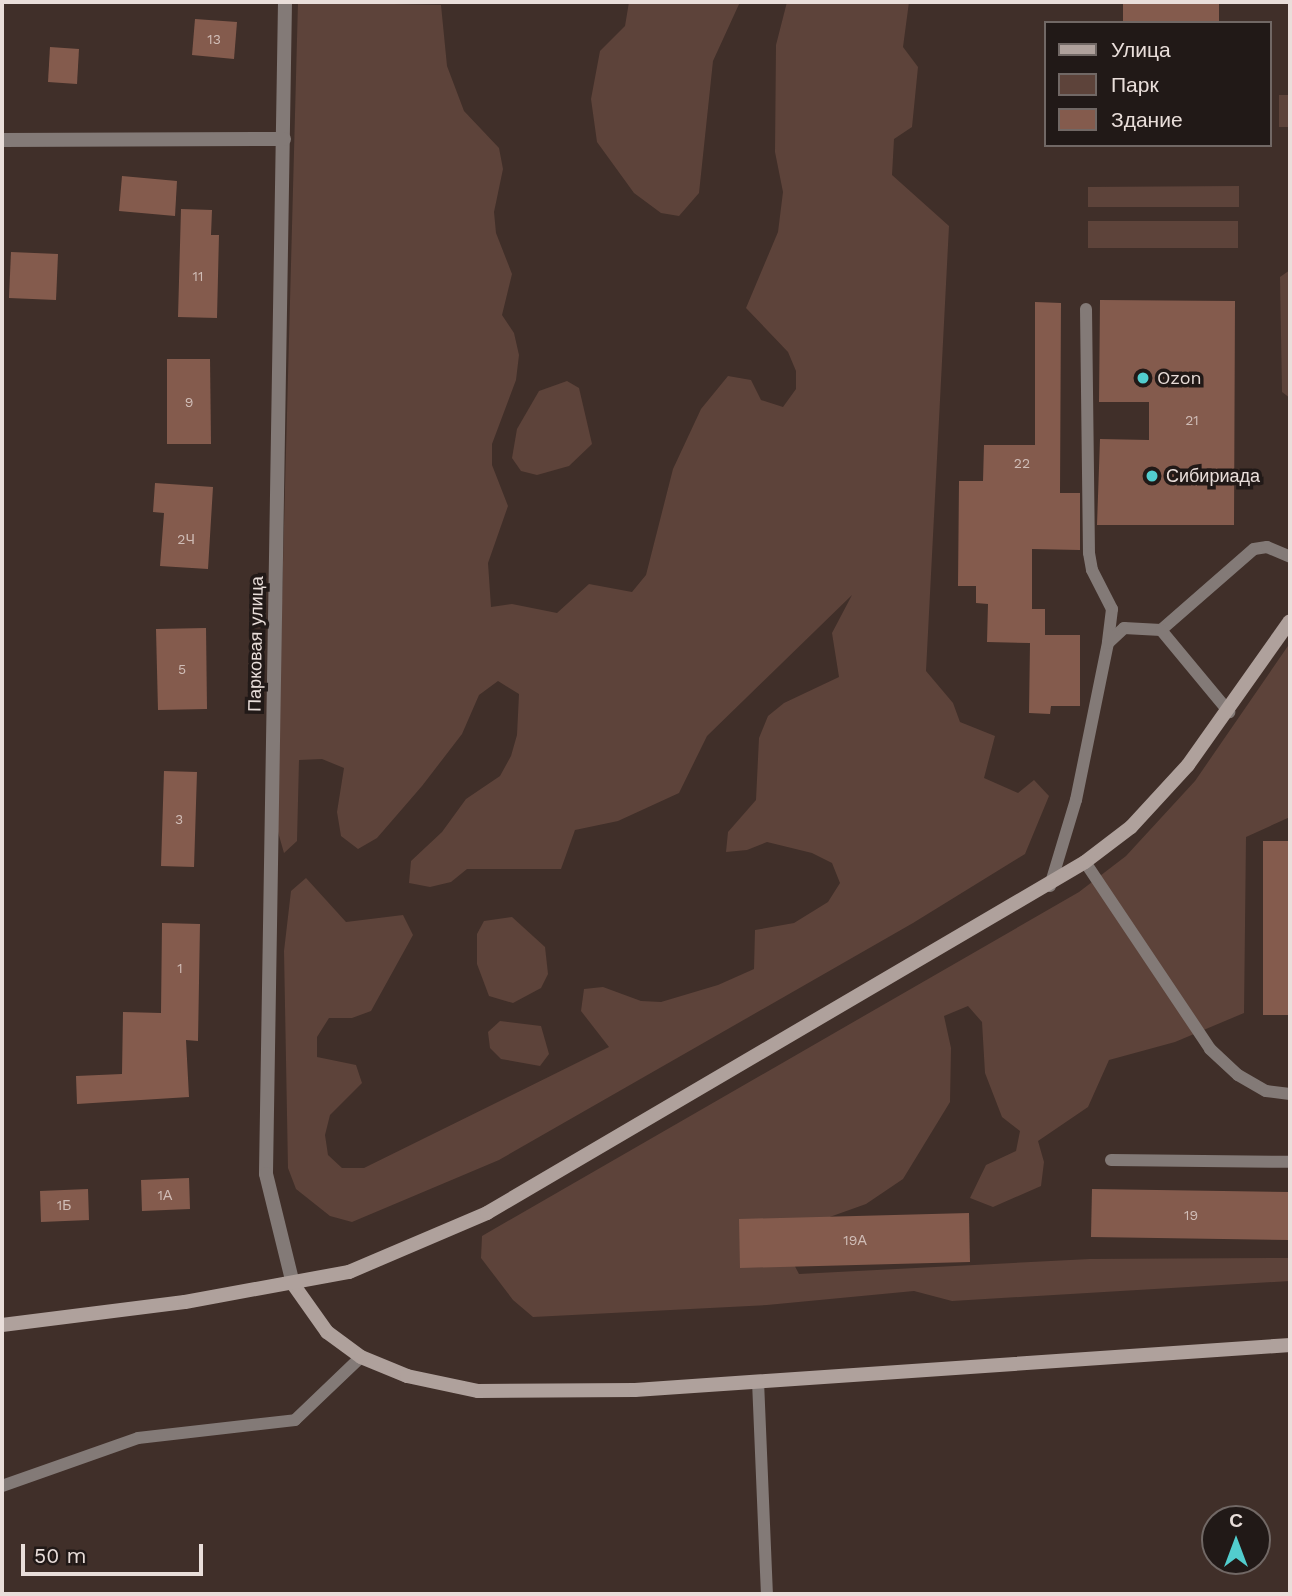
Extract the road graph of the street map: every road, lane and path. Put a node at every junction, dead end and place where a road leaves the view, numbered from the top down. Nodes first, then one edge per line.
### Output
1 (285, 2) edge
2 (284, 139) junction
3 (2, 140) edge
4 (1086, 309) dead end
5 (1290, 557) edge
6 (1290, 621) edge
7 (1161, 630) junction
8 (1108, 643) junction
9 (1228, 712) junction
10 (1085, 862) junction
11 (1050, 887) junction
12 (1290, 1094) edge
13 (1111, 1160) dead end
14 (1290, 1162) edge
15 (293, 1284) junction
16 (2, 1325) edge
17 (1290, 1345) edge
18 (361, 1357) junction
19 (758, 1381) junction
20 (2, 1486) edge
21 (767, 1594) edge

1 - 2 street, Парковая улица
2 - 3 street
2 - 15 street, Парковая улица
4 - 8 lane
5 - 7 lane
6 - 9 street
7 - 8 lane
7 - 9 lane
8 - 11 lane
9 - 10 street
10 - 11 street
10 - 12 lane
11 - 15 street
13 - 14 lane
15 - 16 street
15 - 18 street
17 - 19 street
18 - 19 street
18 - 20 lane
19 - 21 lane

